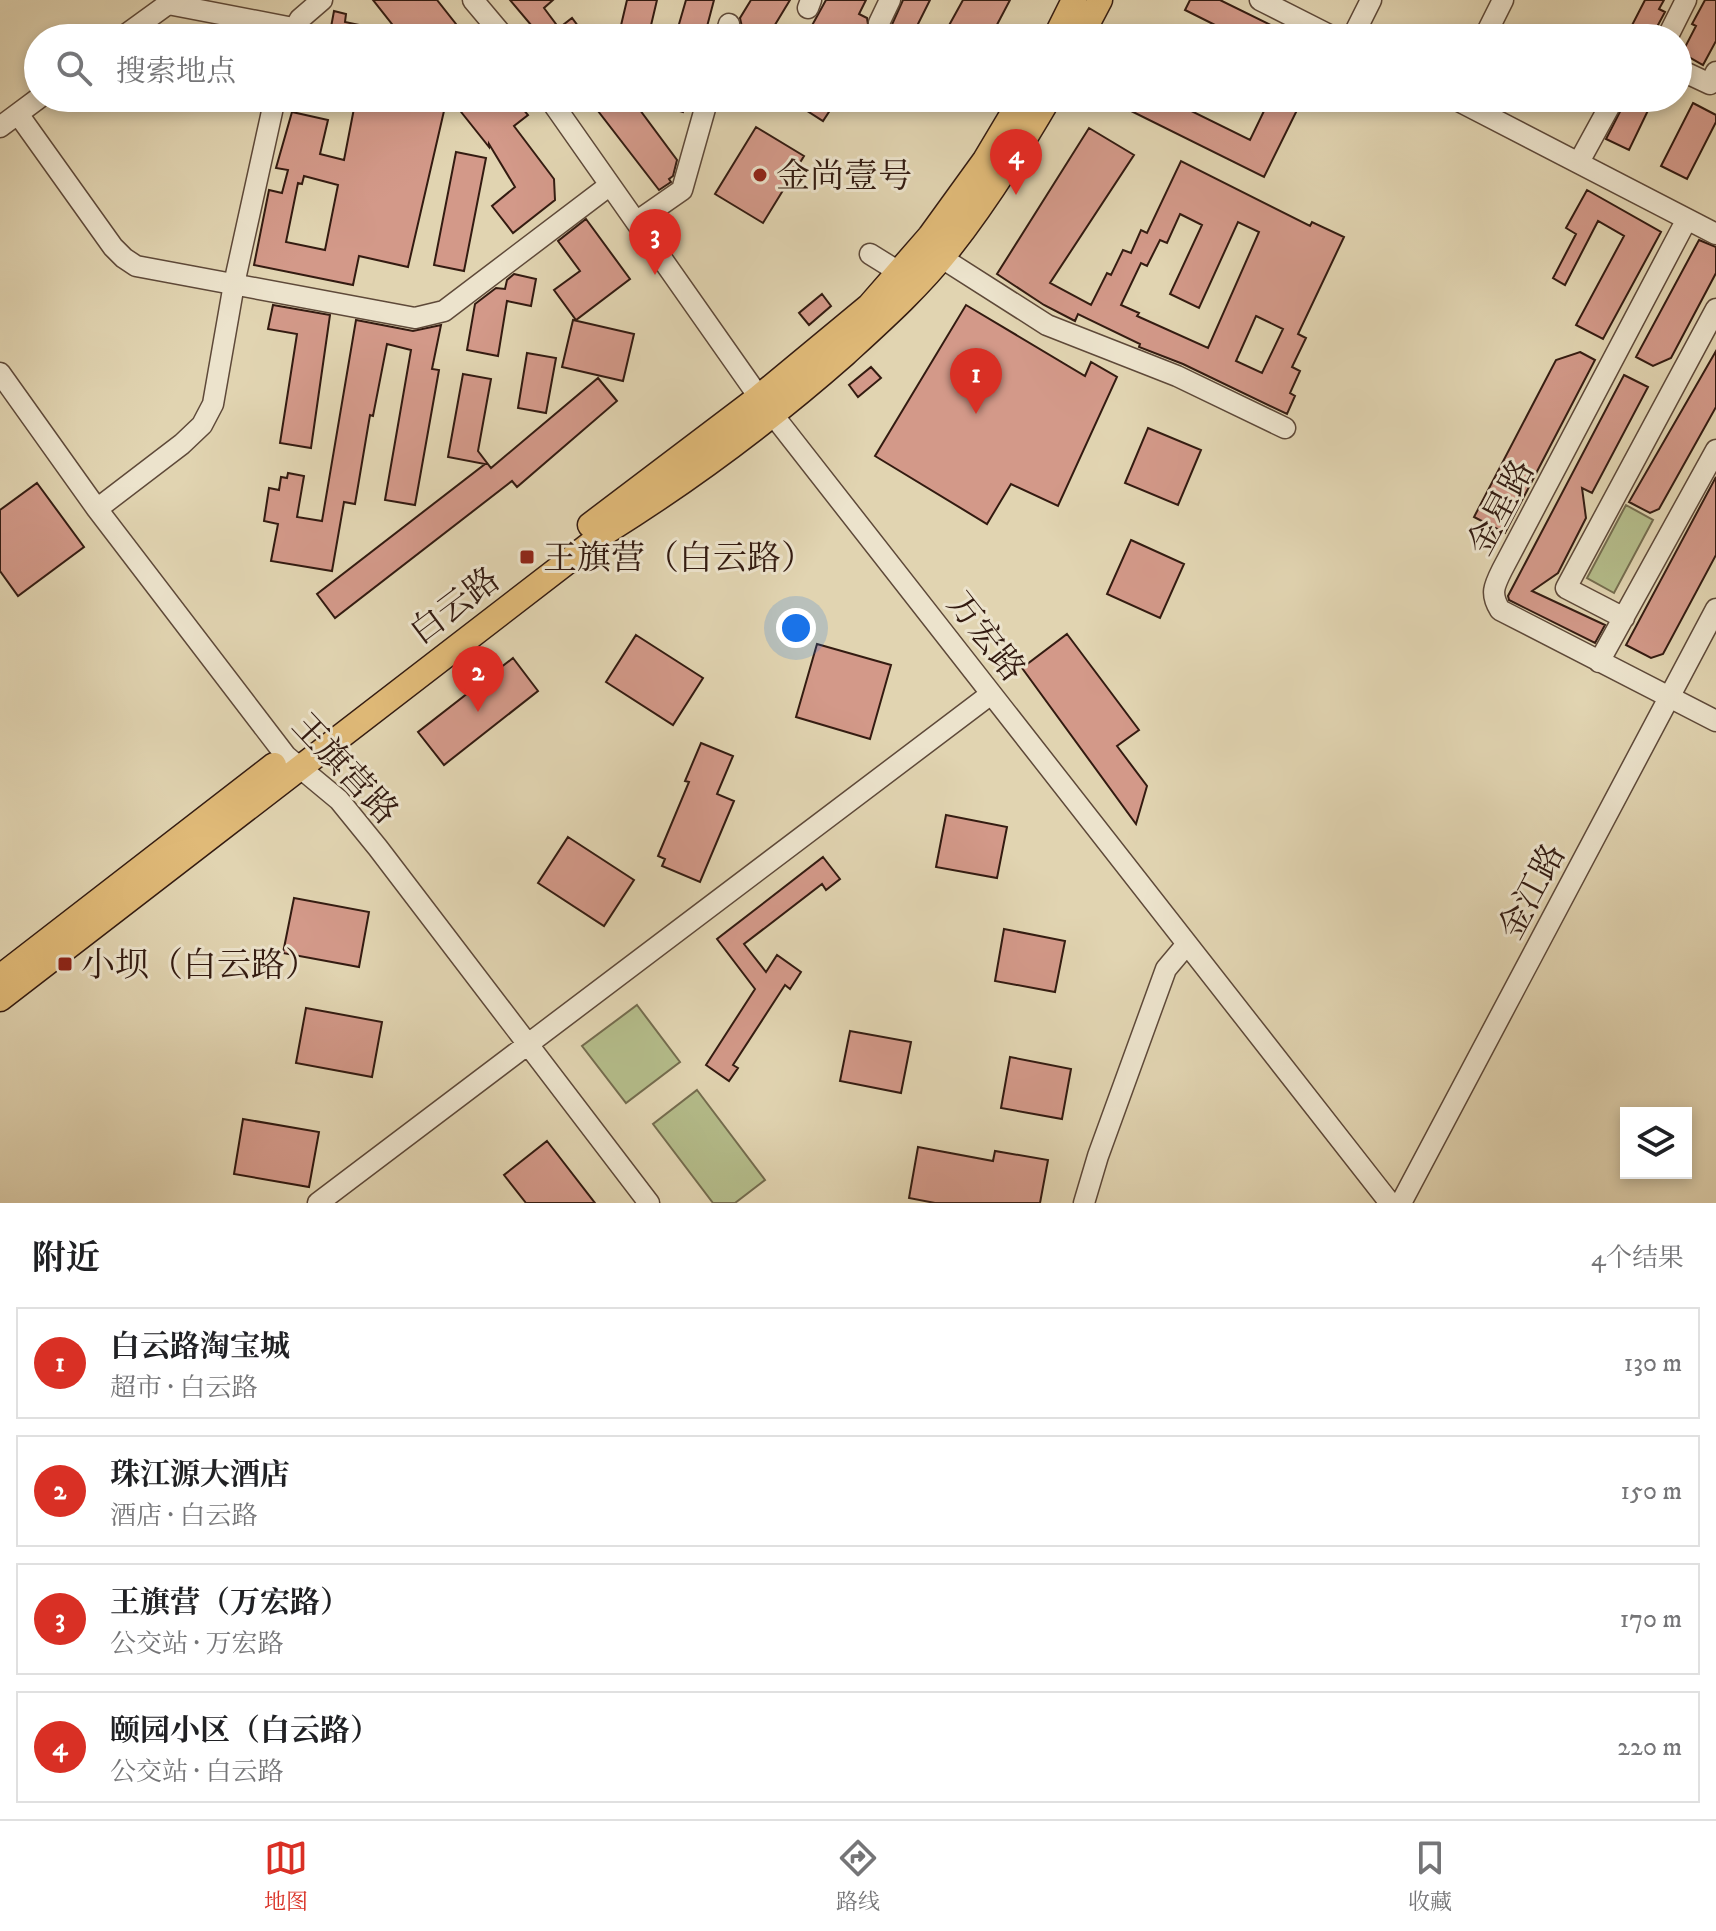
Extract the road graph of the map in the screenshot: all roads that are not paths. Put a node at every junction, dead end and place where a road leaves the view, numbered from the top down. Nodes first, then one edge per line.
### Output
1 (322, 0) edge
2 (473, 0) edge
3 (890, 0) edge
4 (1074, 0) edge
5 (1100, 0) edge
6 (1260, 0) edge
7 (1371, 0) edge
8 (1503, 0) edge
9 (1686, 0) edge
10 (879, 23) dead end
11 (140, 24) edge
12 (253, 24) edge
13 (297, 24) edge
14 (493, 24) edge
15 (1062, 24) edge
16 (1087, 24) edge
17 (1307, 24) edge
18 (1359, 24) edge
19 (1491, 24) edge
20 (1674, 24) edge
21 (1716, 72) edge
22 (1692, 76) edge
23 (24, 109) edge
24 (272, 112) edge
25 (559, 112) edge
26 (704, 112) edge
27 (1013, 112) edge
28 (1041, 112) edge
29 (1481, 112) edge
30 (1606, 112) edge
31 (18, 114) junction
32 (0, 127) edge
33 (1579, 162) junction
34 (610, 185) junction
35 (1687, 219) junction
36 (636, 222) junction
37 (1716, 234) edge
38 (870, 254) dead end
39 (942, 258) junction
40 (899, 272) junction
41 (234, 284) junction
42 (1716, 309) edge
43 (0, 373) edge
44 (766, 406) junction
45 (1285, 428) dead end
46 (1716, 450) edge
47 (97, 509) junction
48 (1716, 609) edge
49 (1624, 618) junction
50 (1599, 662) junction
51 (991, 694) junction
52 (1669, 697) junction
53 (1716, 721) edge
54 (292, 762) junction
55 (1187, 944) junction
56 (0, 977) edge
57 (0, 999) edge
58 (529, 1045) junction
59 (318, 1203) edge
60 (649, 1203) edge
61 (1084, 1203) edge
62 (1390, 1203) edge
63 (1401, 1203) edge

1 - 13 street
2 - 14 street
3 - 10 street
4 - 15 main road
5 - 16 main road
6 - 17 street
7 - 18 street
8 - 19 street
9 - 20 street
11 - 12 street
21 - 22 street
23 - 31 street
24 - 41 street
25 - 34 street, 万宏路
26 - 36 street
27 - 40 main road, 白云路
28 - 39 main road, 白云路
29 - 33 street
30 - 33 street
31 - 32 street
31 - 41 street
33 - 35 street
34 - 36 street, 万宏路
34 - 41 street
35 - 37 street
35 - 50 street, 金星路
36 - 44 street, 万宏路
38 - 40 street
39 - 44 main road, 白云路
39 - 45 street
40 - 44 main road, 白云路
41 - 47 street
42 - 49 street
43 - 47 street, 王旗营路
44 - 51 street, 万宏路
44 - 54 main road, 白云路
46 - 49 street
47 - 54 street, 王旗营路
48 - 52 street, 金江路
49 - 50 street
50 - 52 street, 金星路
51 - 55 street, 万宏路
51 - 58 street
52 - 53 street, 金星路
52 - 63 street, 金江路
54 - 56 main road, 白云路
54 - 57 main road, 白云路
54 - 58 street, 王旗营路
55 - 61 street
55 - 62 street, 万宏路
58 - 59 street
58 - 60 street, 王旗营路

